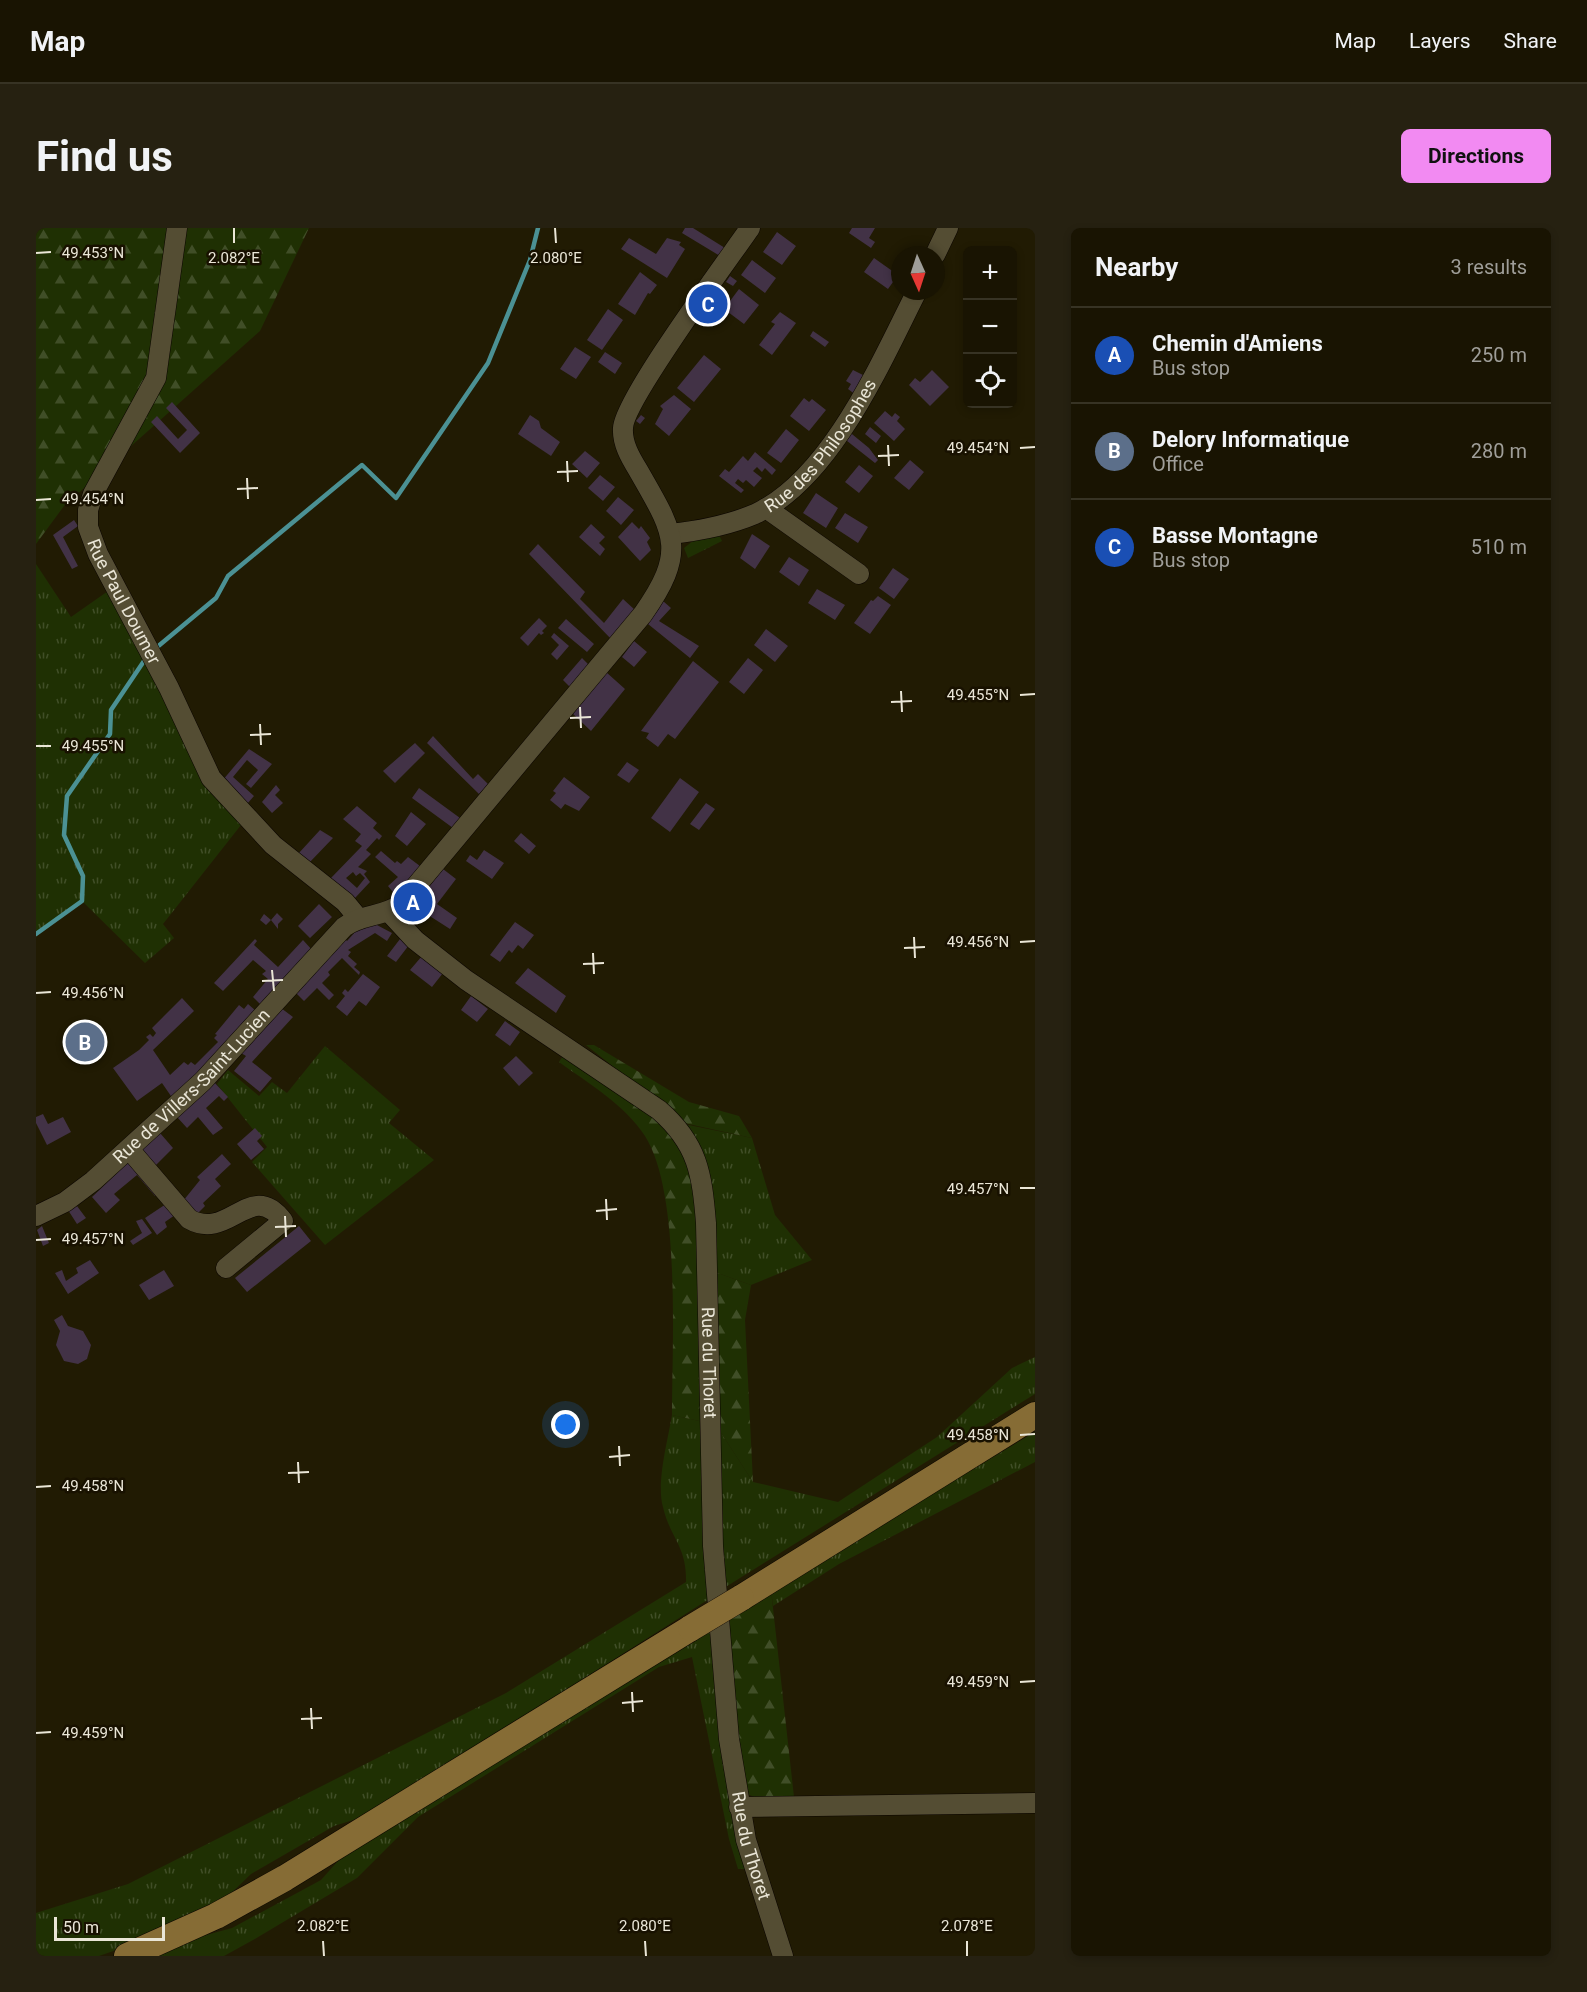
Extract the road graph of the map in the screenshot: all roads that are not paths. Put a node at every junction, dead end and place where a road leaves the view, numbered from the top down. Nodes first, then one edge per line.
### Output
1 (177, 228) edge
2 (750, 228) edge
3 (948, 228) edge
4 (939, 246) edge
5 (912, 300) edge
6 (766, 508) junction
7 (670, 534) junction
8 (859, 574) dead end
9 (388, 912) junction
10 (359, 918) junction
11 (129, 1149) junction
12 (36, 1216) edge
13 (226, 1268) dead end
14 (1035, 1400) edge
15 (1035, 1415) edge
16 (1035, 1428) edge
17 (900, 1499) junction
18 (1035, 1803) edge
19 (739, 1807) junction
20 (127, 1956) edge
21 (783, 1956) edge

1 - 10 street, Rue Paul Doumer
2 - 7 street, Rue de Villers-Saint-Lucien
3 - 4 street
5 - 6 street, Rue des Philosophes
6 - 7 street, Rue des Philosophes
6 - 8 street
7 - 9 street, Rue de Villers-Saint-Lucien
9 - 10 street, Rue de Villers-Saint-Lucien
9 - 19 street, Rue du Thoret
10 - 11 street, Rue de Villers-Saint-Lucien
11 - 12 street, Rue de Villers-Saint-Lucien
11 - 13 street
14 - 17 main road
15 - 17 main road
16 - 17 main road
17 - 20 main road, bridge
18 - 19 street
19 - 21 street, Rue du Thoret

